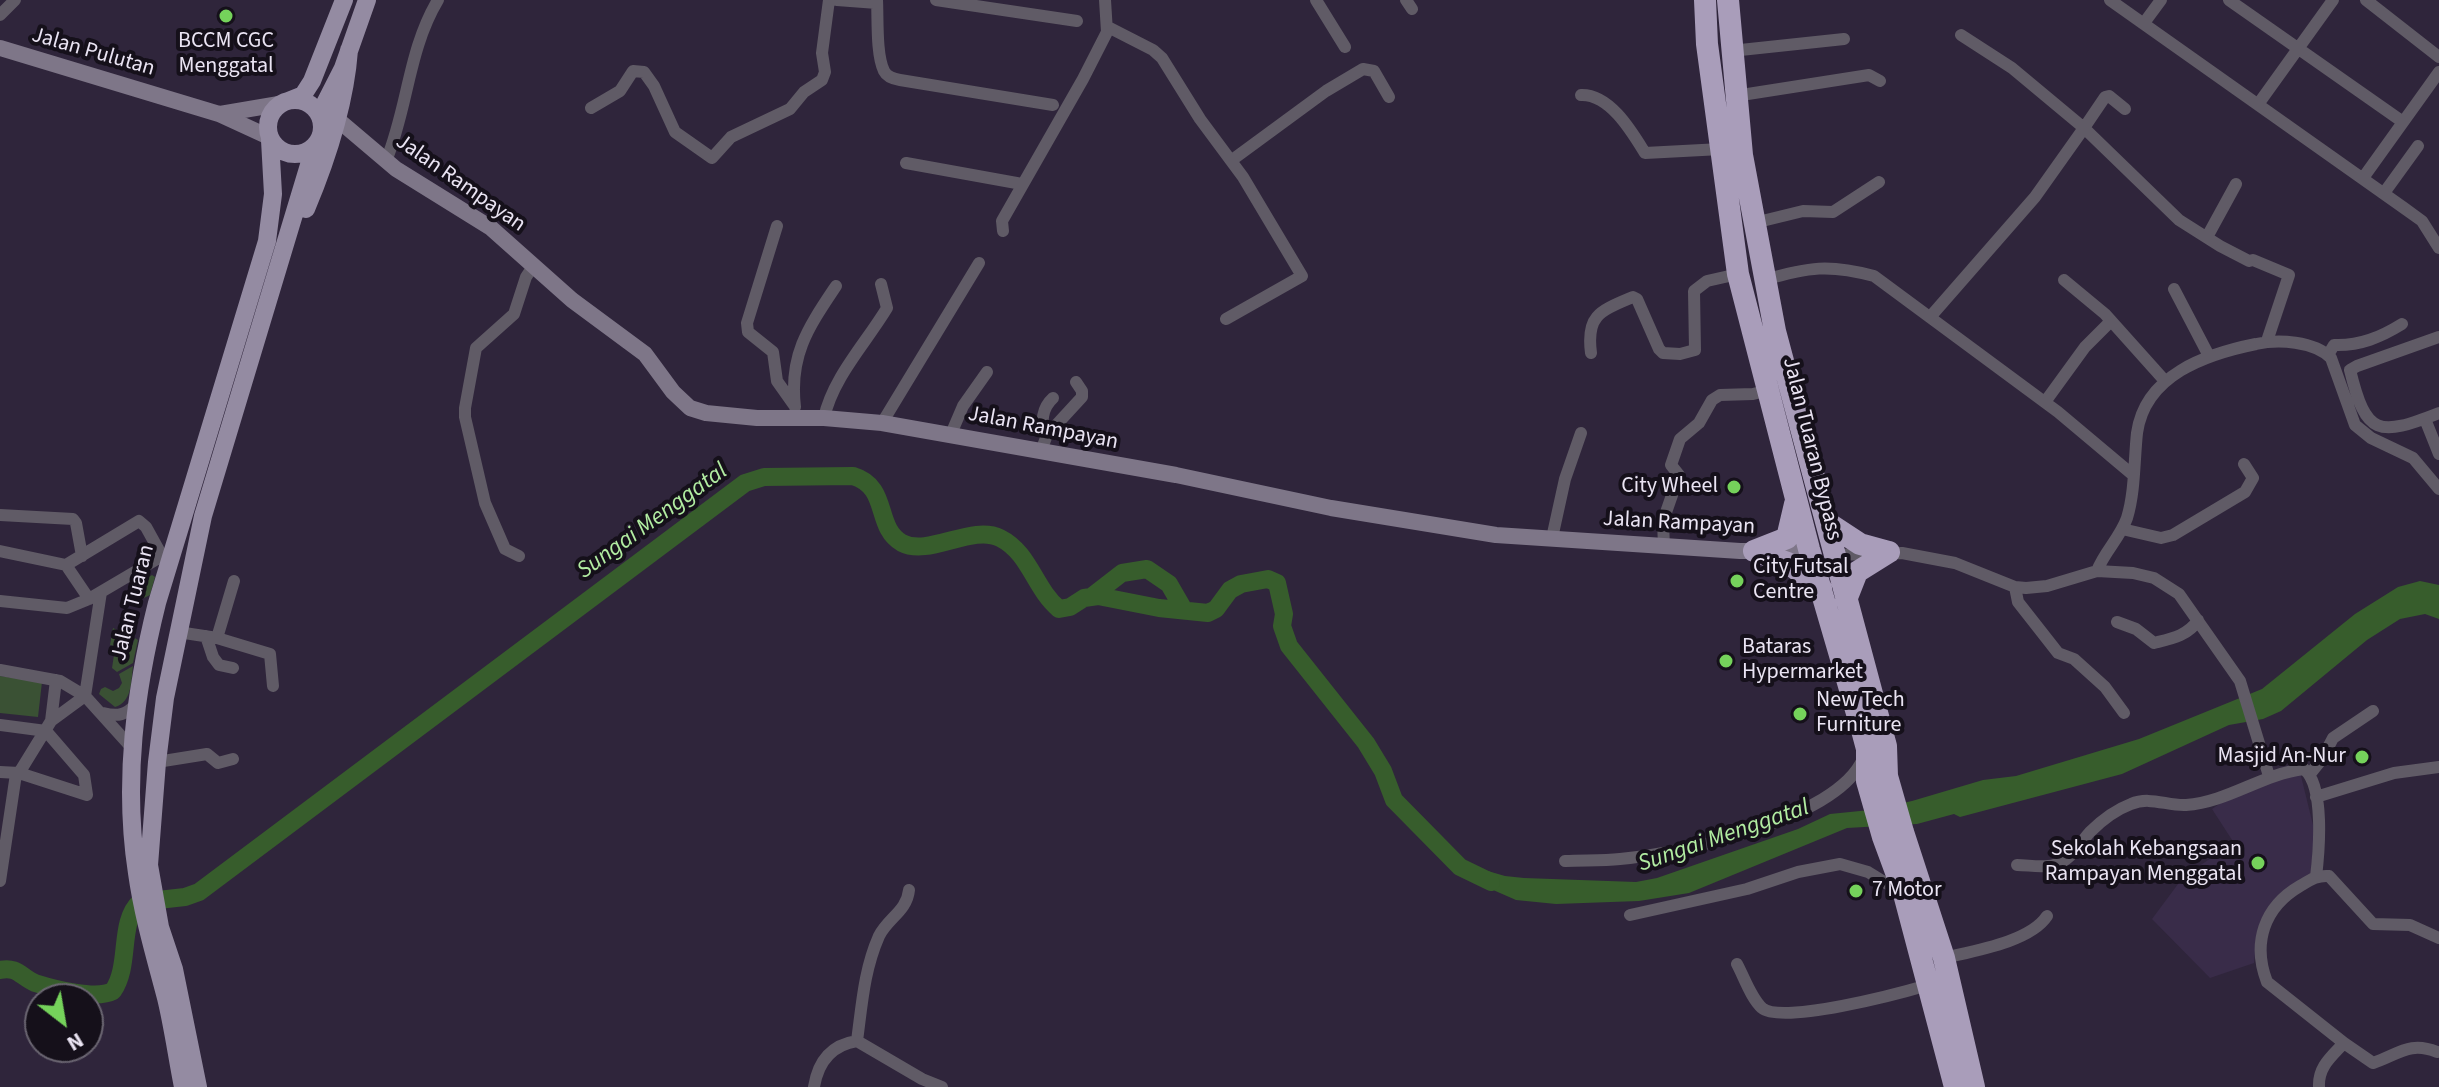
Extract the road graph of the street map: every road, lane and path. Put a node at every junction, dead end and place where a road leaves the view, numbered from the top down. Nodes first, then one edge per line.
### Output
1 (15, 0) edge
2 (344, 0) edge
3 (367, 0) edge
4 (438, 0) edge
5 (829, 0) edge
6 (837, 0) edge
7 (936, 0) edge
8 (1105, 0) edge
9 (1316, 0) edge
10 (1705, 0) edge
11 (1728, 0) edge
12 (2110, 0) edge
13 (2161, 0) edge
14 (2229, 0) edge
15 (2333, 0) edge
16 (2366, 0) edge
17 (877, 1) edge
18 (974, 3) edge
19 (0, 15) edge
20 (1077, 21) dead end
21 (2144, 23) junction
22 (1108, 27) junction
23 (1961, 35) dead end
24 (1844, 39) dead end
25 (1345, 47) dead end
26 (0, 48) edge
27 (2299, 48) junction
28 (1731, 51) junction
29 (2439, 57) edge
30 (2439, 72) edge
31 (1880, 81) dead end
32 (1581, 95) dead end
33 (1735, 96) junction
34 (1389, 97) dead end
35 (282, 103) junction
36 (2259, 103) junction
37 (1053, 105) dead end
38 (591, 108) dead end
39 (2125, 109) dead end
40 (219, 114) junction
41 (328, 117) junction
42 (2403, 122) junction
43 (2084, 128) junction
44 (270, 138) junction
45 (360, 141) junction
46 (322, 145) junction
47 (2418, 146) dead end
48 (1721, 149) junction
49 (1232, 160) junction
50 (386, 161) junction
51 (906, 163) dead end
52 (2363, 178) junction
53 (1879, 182) dead end
54 (1022, 184) junction
55 (2236, 184) dead end
56 (2384, 193) junction
57 (1754, 223) junction
58 (777, 226) dead end
59 (1003, 231) dead end
60 (2207, 237) junction
61 (2439, 248) edge
62 (979, 263) dead end
63 (534, 265) junction
64 (1738, 274) junction
65 (276, 278) junction
66 (1764, 280) junction
67 (2064, 280) dead end
68 (881, 284) dead end
69 (836, 286) dead end
70 (2174, 289) dead end
71 (1931, 316) junction
72 (1226, 319) dead end
73 (2111, 321) junction
74 (2402, 324) dead end
75 (2439, 337) edge
76 (2267, 341) junction
77 (1591, 353) dead end
78 (2328, 355) junction
79 (2209, 356) junction
80 (987, 372) dead end
81 (2165, 381) junction
82 (1076, 382) dead end
83 (1769, 390) junction
84 (1053, 398) dead end
85 (2045, 402) junction
86 (796, 411) junction
87 (2439, 413) edge
88 (824, 418) junction
89 (2425, 419) junction
90 (882, 423) junction
91 (1581, 433) dead end
92 (951, 434) junction
93 (1044, 443) junction
94 (2439, 454) edge
95 (2244, 464) dead end
96 (194, 474) junction
97 (2133, 475) junction
98 (2439, 489) edge
99 (1796, 496) junction
100 (0, 515) edge
101 (203, 516) junction
102 (1828, 523) junction
103 (2122, 529) junction
104 (1552, 538) junction
105 (1664, 547) junction
106 (1809, 549) junction
107 (0, 551) edge
108 (1754, 551) junction
109 (1889, 552) junction
110 (166, 555) junction
111 (1835, 555) junction
112 (82, 556) junction
113 (519, 556) dead end
114 (66, 565) junction
115 (2097, 571) junction
116 (234, 581) dead end
117 (2015, 587) junction
118 (1822, 589) junction
119 (95, 596) junction
120 (1846, 600) junction
121 (0, 601) edge
122 (2198, 620) junction
123 (2117, 622) dead end
124 (178, 632) junction
125 (212, 637) junction
126 (233, 668) dead end
127 (0, 670) edge
128 (56, 680) junction
129 (273, 686) dead end
130 (85, 696) junction
131 (136, 704) junction
132 (2373, 711) dead end
133 (103, 713) junction
134 (2124, 713) dead end
135 (0, 725) edge
136 (48, 726) junction
137 (131, 747) junction
138 (1867, 749) junction
139 (233, 759) dead end
140 (157, 762) junction
141 (2439, 767) edge
142 (0, 772) edge
143 (18, 774) junction
144 (2310, 774) junction
145 (2269, 776) junction
146 (1877, 778) junction
147 (2316, 797) junction
148 (1893, 834) junction
149 (1565, 861) dead end
150 (2017, 865) dead end
151 (143, 867) junction
152 (2316, 877) junction
153 (0, 881) edge
154 (909, 890) dead end
155 (1904, 894) junction
156 (1630, 915) dead end
157 (2047, 916) dead end
158 (154, 930) junction
159 (2439, 938) edge
160 (1944, 958) junction
161 (1737, 964) dead end
162 (1928, 985) junction
163 (857, 1041) junction
164 (2344, 1043) junction
165 (2437, 1052) edge
166 (183, 1087) edge
167 (198, 1087) edge
168 (814, 1087) edge
169 (942, 1087) edge
170 (1955, 1087) edge
171 (1974, 1087) edge
172 (2319, 1087) edge

1 - 19 street
2 - 35 main road
3 - 41 main road
4 - 50 street
5 - 38 street
6 - 17 street
7 - 18 street
8 - 22 street
9 - 25 street
10 - 48 highway, Jalan Tuaran Bypass
11 - 28 highway, Jalan Tuaran Bypass
12 - 21 street
13 - 21 street
14 - 27 street
15 - 27 street
16 - 29 street
17 - 37 street
18 - 20 street
21 - 36 street
22 - 49 street
22 - 54 street
23 - 43 street
24 - 28 street
26 - 40 street, Jalan Pulutan
27 - 36 street
27 - 42 street
28 - 33 highway, Jalan Tuaran Bypass
30 - 42 street
31 - 33 street
32 - 48 street
33 - 57 highway, Jalan Tuaran Bypass
34 - 49 street
35 - 40 street, Jalan Pulutan
35 - 41 main road
35 - 44 main road
36 - 52 street
39 - 43 street
40 - 44 street, Jalan Pulutan
41 - 45 street, Jalan Rampayan
41 - 46 main road
42 - 52 street
43 - 60 street
43 - 71 street
44 - 46 main road
44 - 96 main road, Jalan Tuaran
45 - 46 street, Jalan Rampayan
45 - 50 street, Jalan Rampayan
46 - 65 main road, Jalan Tuaran
47 - 56 street
48 - 64 highway, Jalan Tuaran Bypass
49 - 72 street
50 - 63 street, Jalan Rampayan
51 - 54 street
52 - 56 street
53 - 57 street
54 - 59 street
55 - 60 street
56 - 61 street
57 - 66 highway, Jalan Tuaran Bypass
58 - 86 street
60 - 76 street
62 - 90 street
63 - 86 street, Jalan Rampayan
63 - 113 street
64 - 77 street
64 - 83 highway, Jalan Tuaran Bypass
65 - 96 main road
65 - 101 main road, Jalan Tuaran
66 - 71 street
66 - 102 highway, Jalan Tuaran Bypass
66 - 106 highway
67 - 73 street
68 - 88 street
69 - 86 street
70 - 79 street
71 - 85 street
73 - 81 street
73 - 85 street
74 - 78 street
75 - 89 street
76 - 78 street
76 - 79 street
78 - 98 street
79 - 81 street
80 - 92 street
81 - 97 street
82 - 93 street
83 - 99 highway, Jalan Tuaran Bypass
83 - 105 street
84 - 93 street
85 - 97 street
86 - 88 street, Jalan Rampayan
87 - 89 street
88 - 90 street, Jalan Rampayan
89 - 94 street
90 - 92 street, Jalan Rampayan
91 - 104 street
92 - 93 street, Jalan Rampayan
93 - 104 street, Jalan Rampayan
95 - 103 street
96 - 110 main road, Jalan Tuaran
97 - 103 street
99 - 106 highway, Jalan Tuaran Bypass
99 - 108 highway
100 - 112 street
101 - 124 main road, Jalan Tuaran
101 - 131 main road
102 - 109 highway
102 - 111 highway, Jalan Tuaran Bypass
103 - 115 street
104 - 105 street, Jalan Rampayan
105 - 108 street, Jalan Rampayan
106 - 108 street, Jalan Rampayan
106 - 118 highway, Jalan Tuaran Bypass
107 - 114 street
108 - 118 highway
109 - 111 street
109 - 117 street
109 - 120 highway
110 - 112 street
110 - 119 street
110 - 131 main road, Jalan Tuaran
111 - 120 highway, Jalan Tuaran Bypass
112 - 114 street
114 - 119 street
115 - 117 street
115 - 122 street
116 - 125 street
117 - 134 street
118 - 138 highway, Jalan Tuaran Bypass
119 - 121 street
119 - 130 street
120 - 146 highway, Jalan Tuaran Bypass
122 - 123 street
122 - 145 street
124 - 125 street
124 - 140 main road, Jalan Tuaran
125 - 126 street
125 - 129 street
127 - 128 street
128 - 130 street
128 - 136 street
130 - 133 street
130 - 136 street
131 - 133 street
131 - 137 main road, Jalan Tuaran
132 - 144 street
133 - 137 street
135 - 136 street
136 - 143 street
136 - 143 street
137 - 151 main road, Jalan Tuaran
138 - 146 highway, Jalan Tuaran Bypass
138 - 149 street
139 - 140 street
140 - 151 main road, Jalan Tuaran
141 - 147 street
142 - 143 street
143 - 153 street
144 - 145 street
144 - 147 street
145 - 150 street
146 - 148 highway, Jalan Tuaran Bypass
147 - 152 street
148 - 155 highway, Jalan Tuaran Bypass
148 - 160 highway, Jalan Tuaran Bypass
151 - 158 main road, Jalan Tuaran
152 - 159 street
152 - 164 street
154 - 163 street
155 - 156 street
155 - 162 highway, Jalan Tuaran Bypass
157 - 160 street
158 - 166 main road, Jalan Tuaran
158 - 167 main road, Jalan Tuaran
160 - 171 highway, Jalan Tuaran Bypass
161 - 162 street
162 - 170 highway, Jalan Tuaran Bypass
163 - 168 street
163 - 169 street
164 - 165 street
164 - 172 street

